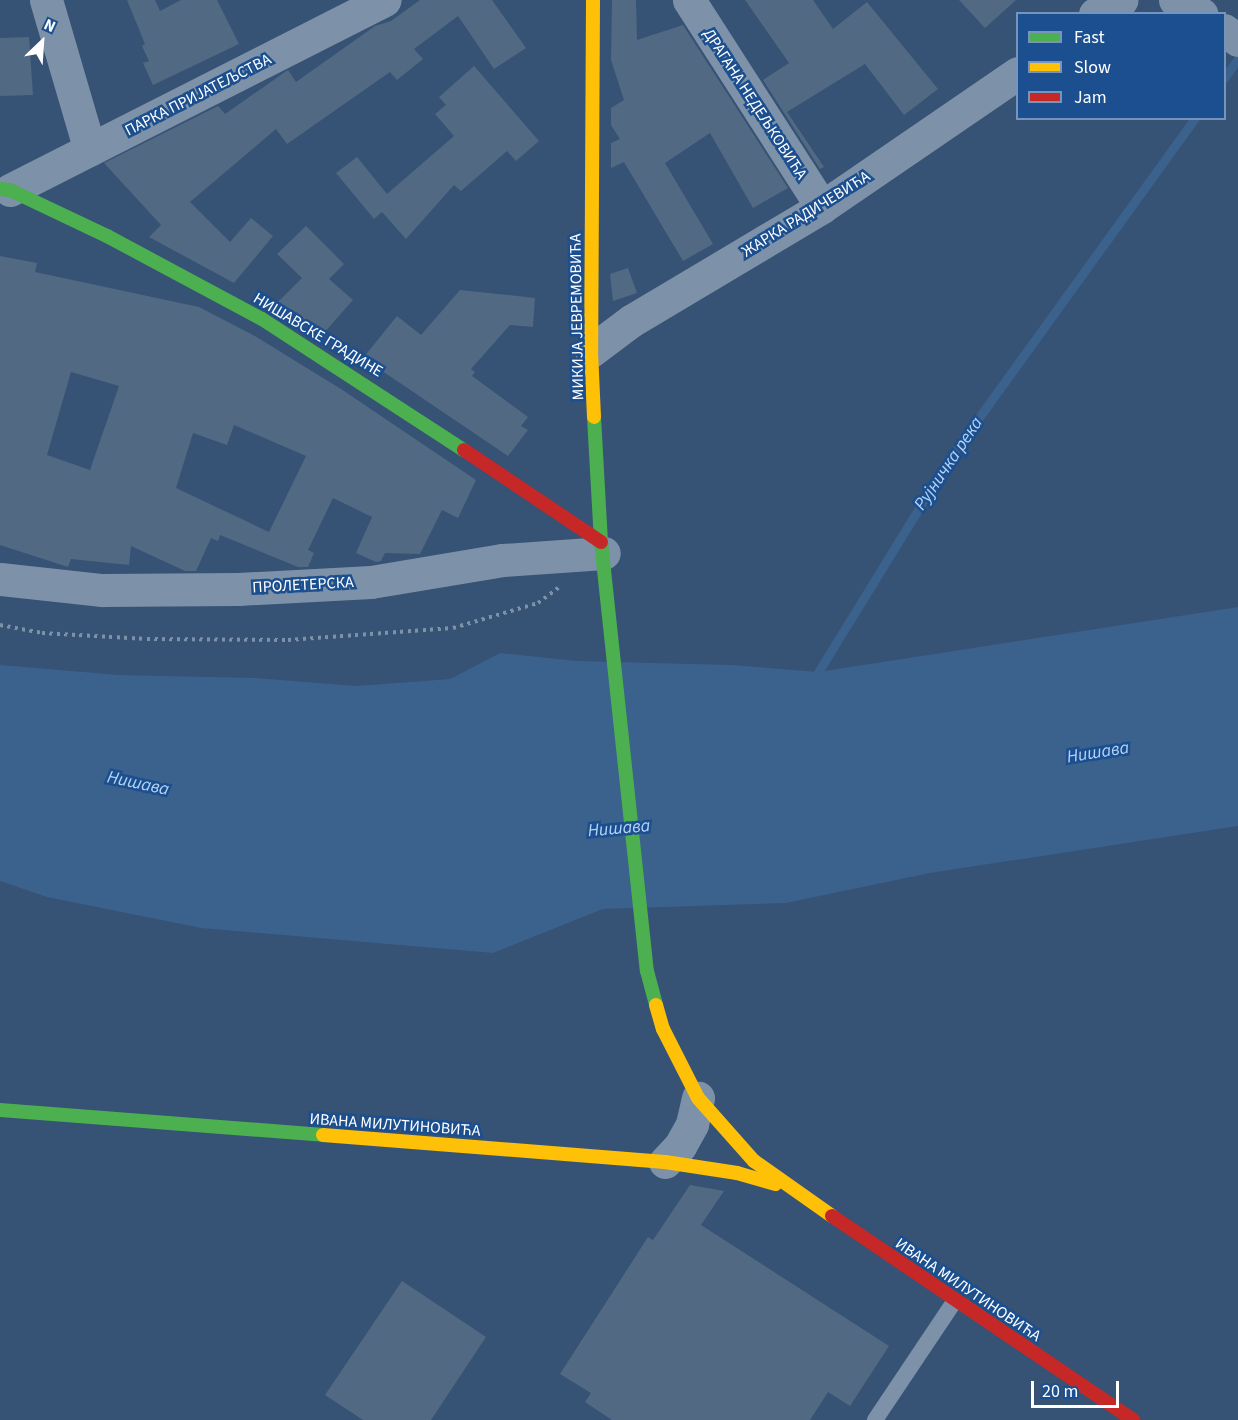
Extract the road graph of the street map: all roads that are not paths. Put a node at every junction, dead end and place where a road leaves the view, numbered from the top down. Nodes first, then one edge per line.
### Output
1 (46, 0) edge
2 (385, 0) edge
3 (593, 0) edge
4 (688, 0) edge
5 (1121, 0) edge
6 (1175, 0) edge
7 (1099, 12) edge
8 (1197, 12) edge
9 (1016, 74) edge
10 (90, 150) junction
11 (5, 189) edge
12 (822, 207) junction
13 (591, 351) junction
14 (595, 549) junction
15 (0, 579) edge
16 (646, 971) joint
17 (698, 1098) junction
18 (0, 1110) edge
19 (665, 1162) junction
20 (785, 1187) junction
21 (954, 1302) junction
22 (875, 1420) edge
23 (1132, 1420) edge

1 - 10 street
2 - 10 street, ПАРКА ПРИЈАТЕЉСТВА
3 - 13 street, МИКИЈА ЈЕВРЕМОВИЋА
4 - 12 street, ДРАГАНА НЕДЕЉКОВИЋА
5 - 7 street
6 - 8 street
9 - 12 street, ЖАРКА РАДИЧЕВИЋА
10 - 11 street, ПАРКА ПРИЈАТЕЉСТВА
11 - 14 street, НИШАВСКЕ ГРАДИНЕ
12 - 13 street, ЖАРКА РАДИЧЕВИЋА
13 - 14 street, МИКИЈА ЈЕВРЕМОВИЋА
14 - 15 street, ПРОЛЕТЕРСКА
14 - 16 street, МИКИЈА ЈЕВРЕМОВИЋА
16 - 17 street, ИВАНА МИЛУТИНОВИЋА
17 - 19 street
17 - 20 street, ИВАНА МИЛУТИНОВИЋА
18 - 19 street, ИВАНА МИЛУТИНОВИЋА
19 - 20 street, ИВАНА МИЛУТИНОВИЋА
20 - 21 street, ИВАНА МИЛУТИНОВИЋА
21 - 22 lane
21 - 23 street, ИВАНА МИЛУТИНОВИЋА

